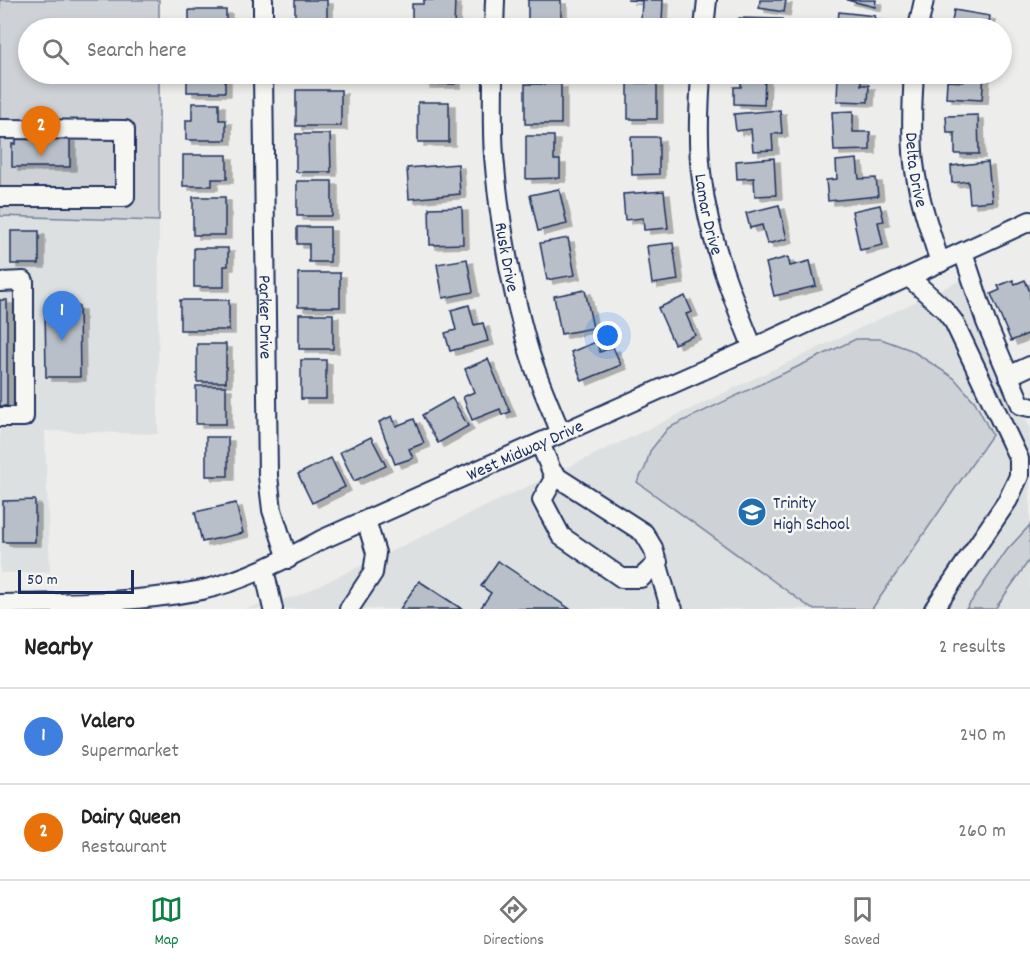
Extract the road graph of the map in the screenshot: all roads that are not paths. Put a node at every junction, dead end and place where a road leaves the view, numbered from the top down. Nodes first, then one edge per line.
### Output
1 (262, 0) edge
2 (495, 0) edge
3 (707, 0) edge
4 (924, 0) edge
5 (263, 18) edge
6 (494, 18) edge
7 (705, 18) edge
8 (920, 18) edge
9 (263, 84) edge
10 (493, 84) edge
11 (700, 84) edge
12 (914, 84) edge
13 (0, 129) edge
14 (0, 197) edge
15 (1030, 221) edge
16 (963, 252) junction
17 (940, 263) junction
18 (909, 277) junction
19 (0, 282) edge
20 (753, 348) junction
21 (1030, 366) edge
22 (1008, 376) junction
23 (1030, 407) edge
24 (0, 417) edge
25 (561, 433) junction
26 (540, 443) junction
27 (556, 475) junction
28 (366, 520) junction
29 (288, 559) junction
30 (658, 562) junction
31 (264, 569) junction
32 (0, 604) edge
33 (273, 609) edge
34 (349, 609) edge
35 (673, 609) edge
36 (934, 609) edge

1 - 5 street
2 - 6 street
3 - 7 street
4 - 8 street
9 - 29 street, Parker Drive
10 - 25 street, Rusk Drive
11 - 20 street, Lamar Drive
12 - 17 street, Delta Drive
13 - 14 street
15 - 16 street, West Midway Drive
16 - 17 street, West Midway Drive
16 - 22 street
17 - 18 street, West Midway Drive
18 - 20 street, West Midway Drive
18 - 36 street
19 - 24 street
20 - 25 street, West Midway Drive
21 - 22 street
22 - 23 street
25 - 26 street, West Midway Drive
26 - 27 street
26 - 28 street, West Midway Drive
27 - 30 street
27 - 30 street
28 - 29 street, West Midway Drive
28 - 34 street
29 - 31 street, West Midway Drive
30 - 35 street
31 - 32 street, West Midway Drive
31 - 33 street

